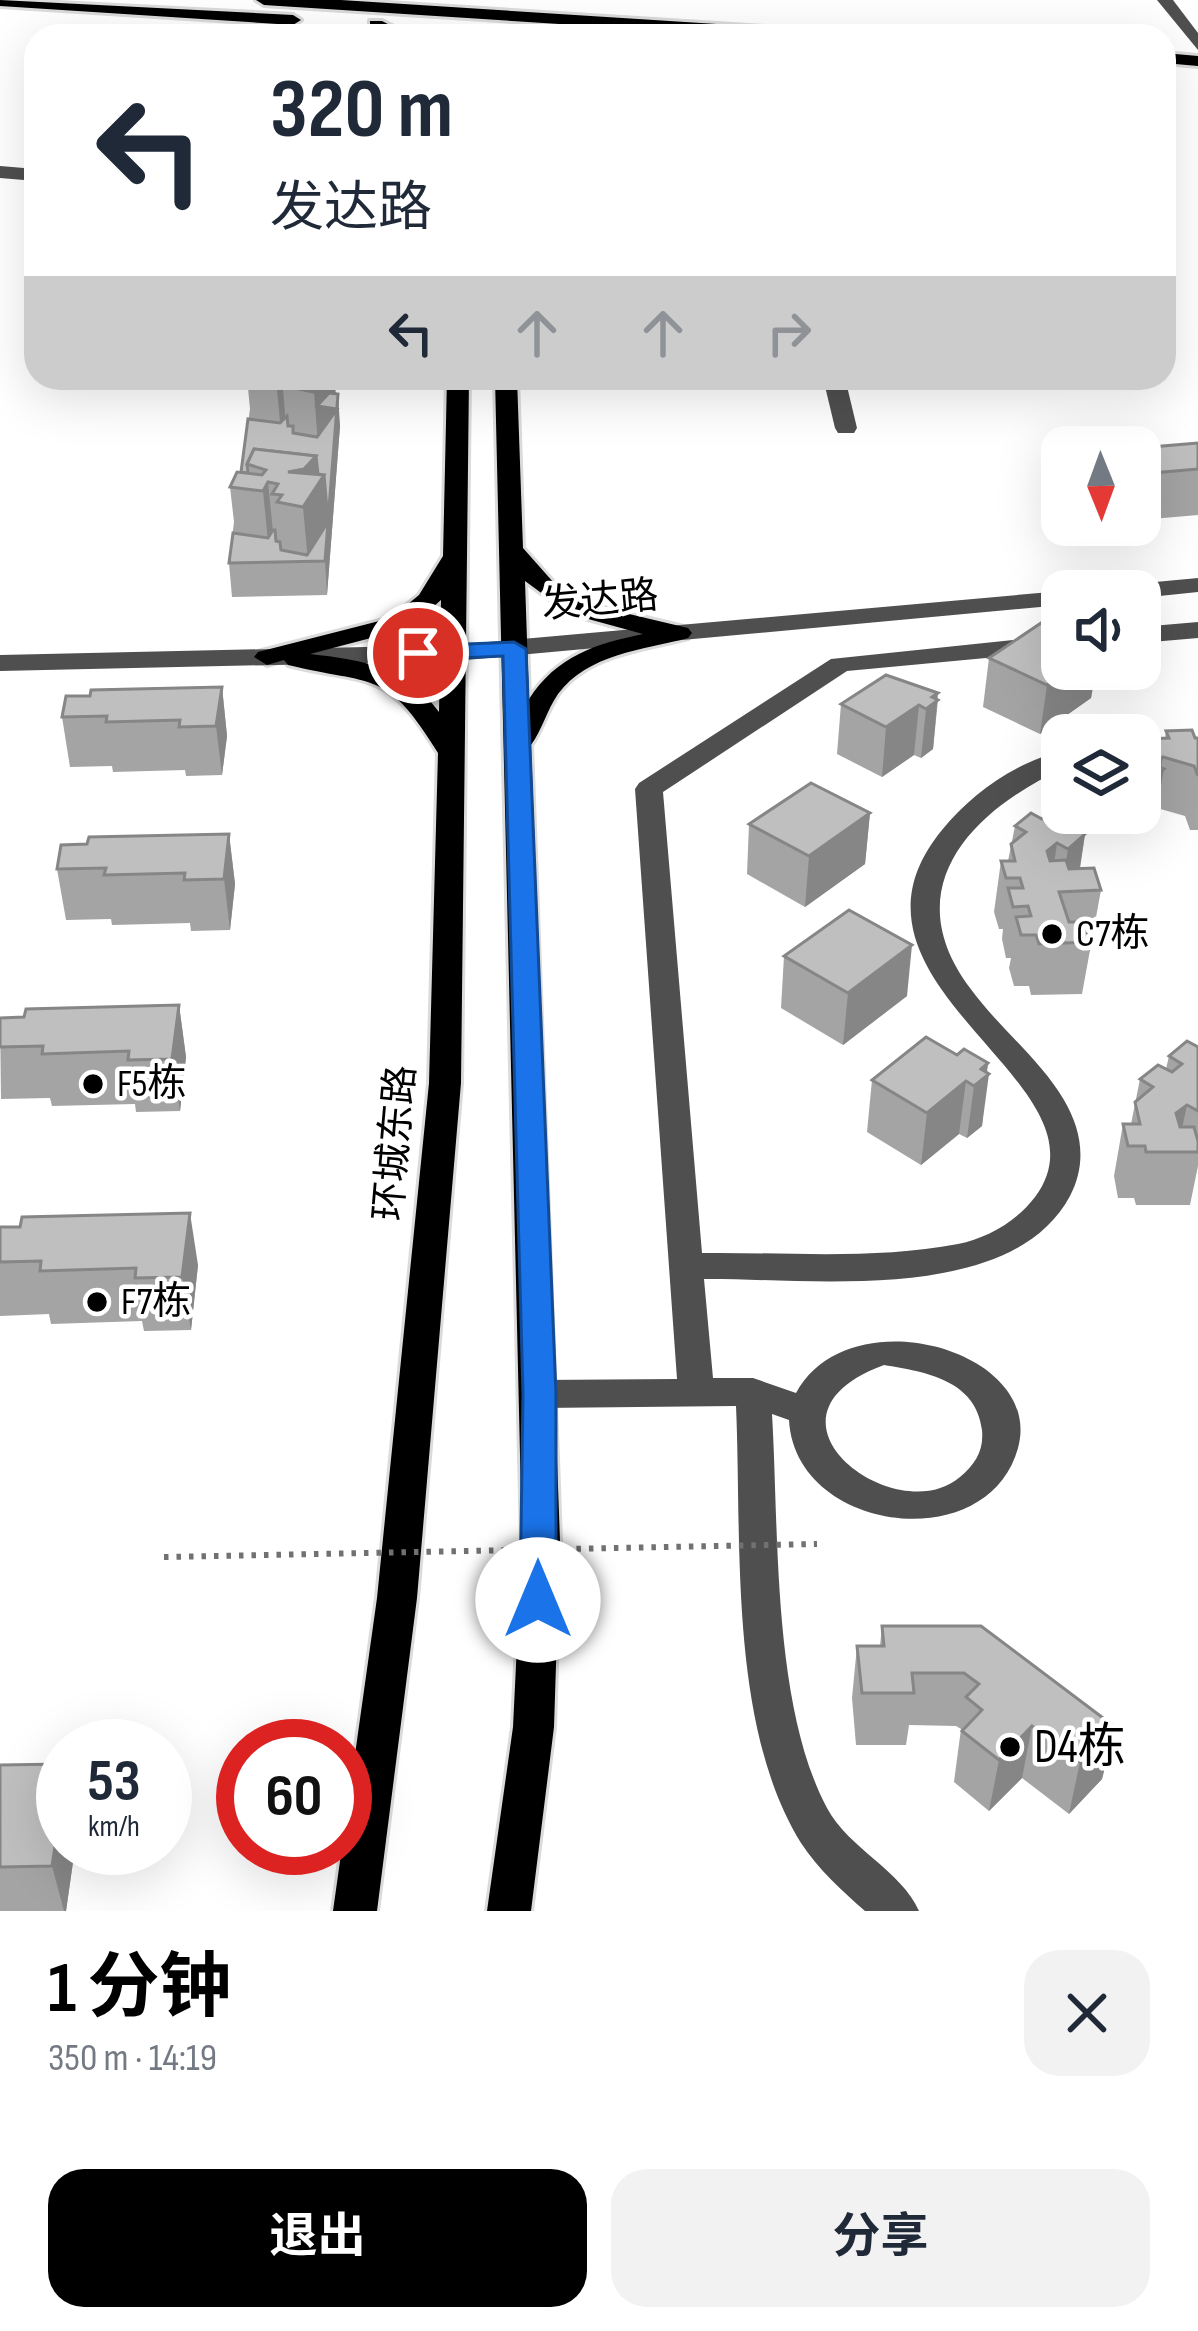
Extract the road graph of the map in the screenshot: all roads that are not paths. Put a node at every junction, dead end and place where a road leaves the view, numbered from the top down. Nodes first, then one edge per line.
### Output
1 (264, 0) edge
2 (389, 0) edge
3 (547, 0) edge
4 (1165, 0) edge
5 (1185, 0) edge
6 (0, 1) edge
7 (364, 6) junction
8 (466, 15) edge
9 (503, 21) edge
10 (627, 23) junction
11 (360, 24) edge
12 (385, 24) edge
13 (642, 24) edge
14 (1192, 40) edge
15 (458, 390) edge
16 (506, 390) edge
17 (837, 390) edge
18 (846, 428) dead end
19 (511, 549) junction
20 (456, 554) junction
21 (1198, 585) edge
22 (1161, 588) edge
23 (1041, 600) edge
24 (1198, 630) edge
25 (679, 633) junction
26 (1161, 633) edge
27 (1041, 645) edge
28 (514, 649) junction
29 (455, 652) junction
30 (267, 657) junction
31 (0, 663) edge
32 (517, 750) junction
33 (452, 754) junction
34 (1041, 770) edge
35 (686, 1266) junction
36 (696, 1392) junction
37 (753, 1392) junction
38 (540, 1394) junction
39 (807, 1412) junction
40 (355, 1911) edge
41 (508, 1911) edge
42 (897, 1911) edge

1 - 7 main road
2 - 7 main road
3 - 10 main road
4 - 14 street
5 - 14 street
6 - 11 main road
7 - 8 main road
8 - 9 main road
8 - 12 main road
9 - 10 main road
10 - 13 main road
15 - 20 main road, 环城东路
16 - 19 main road
17 - 18 street
19 - 25 main road
19 - 28 main road
20 - 29 main road, 环城东路
20 - 30 main road
21 - 22 street
23 - 25 street, 发达路
24 - 26 street
25 - 28 street, 发达路
25 - 32 main road
27 - 35 street
28 - 29 street, 发达路
28 - 32 main road
29 - 30 street, 发达路
29 - 33 main road, 环城东路
30 - 31 street, 发达路
30 - 33 main road
32 - 38 main road
33 - 40 main road, 环城东路
34 - 35 street
35 - 36 street
36 - 37 street
36 - 38 street
37 - 39 street
37 - 42 street
38 - 41 main road
39 - 39 street

